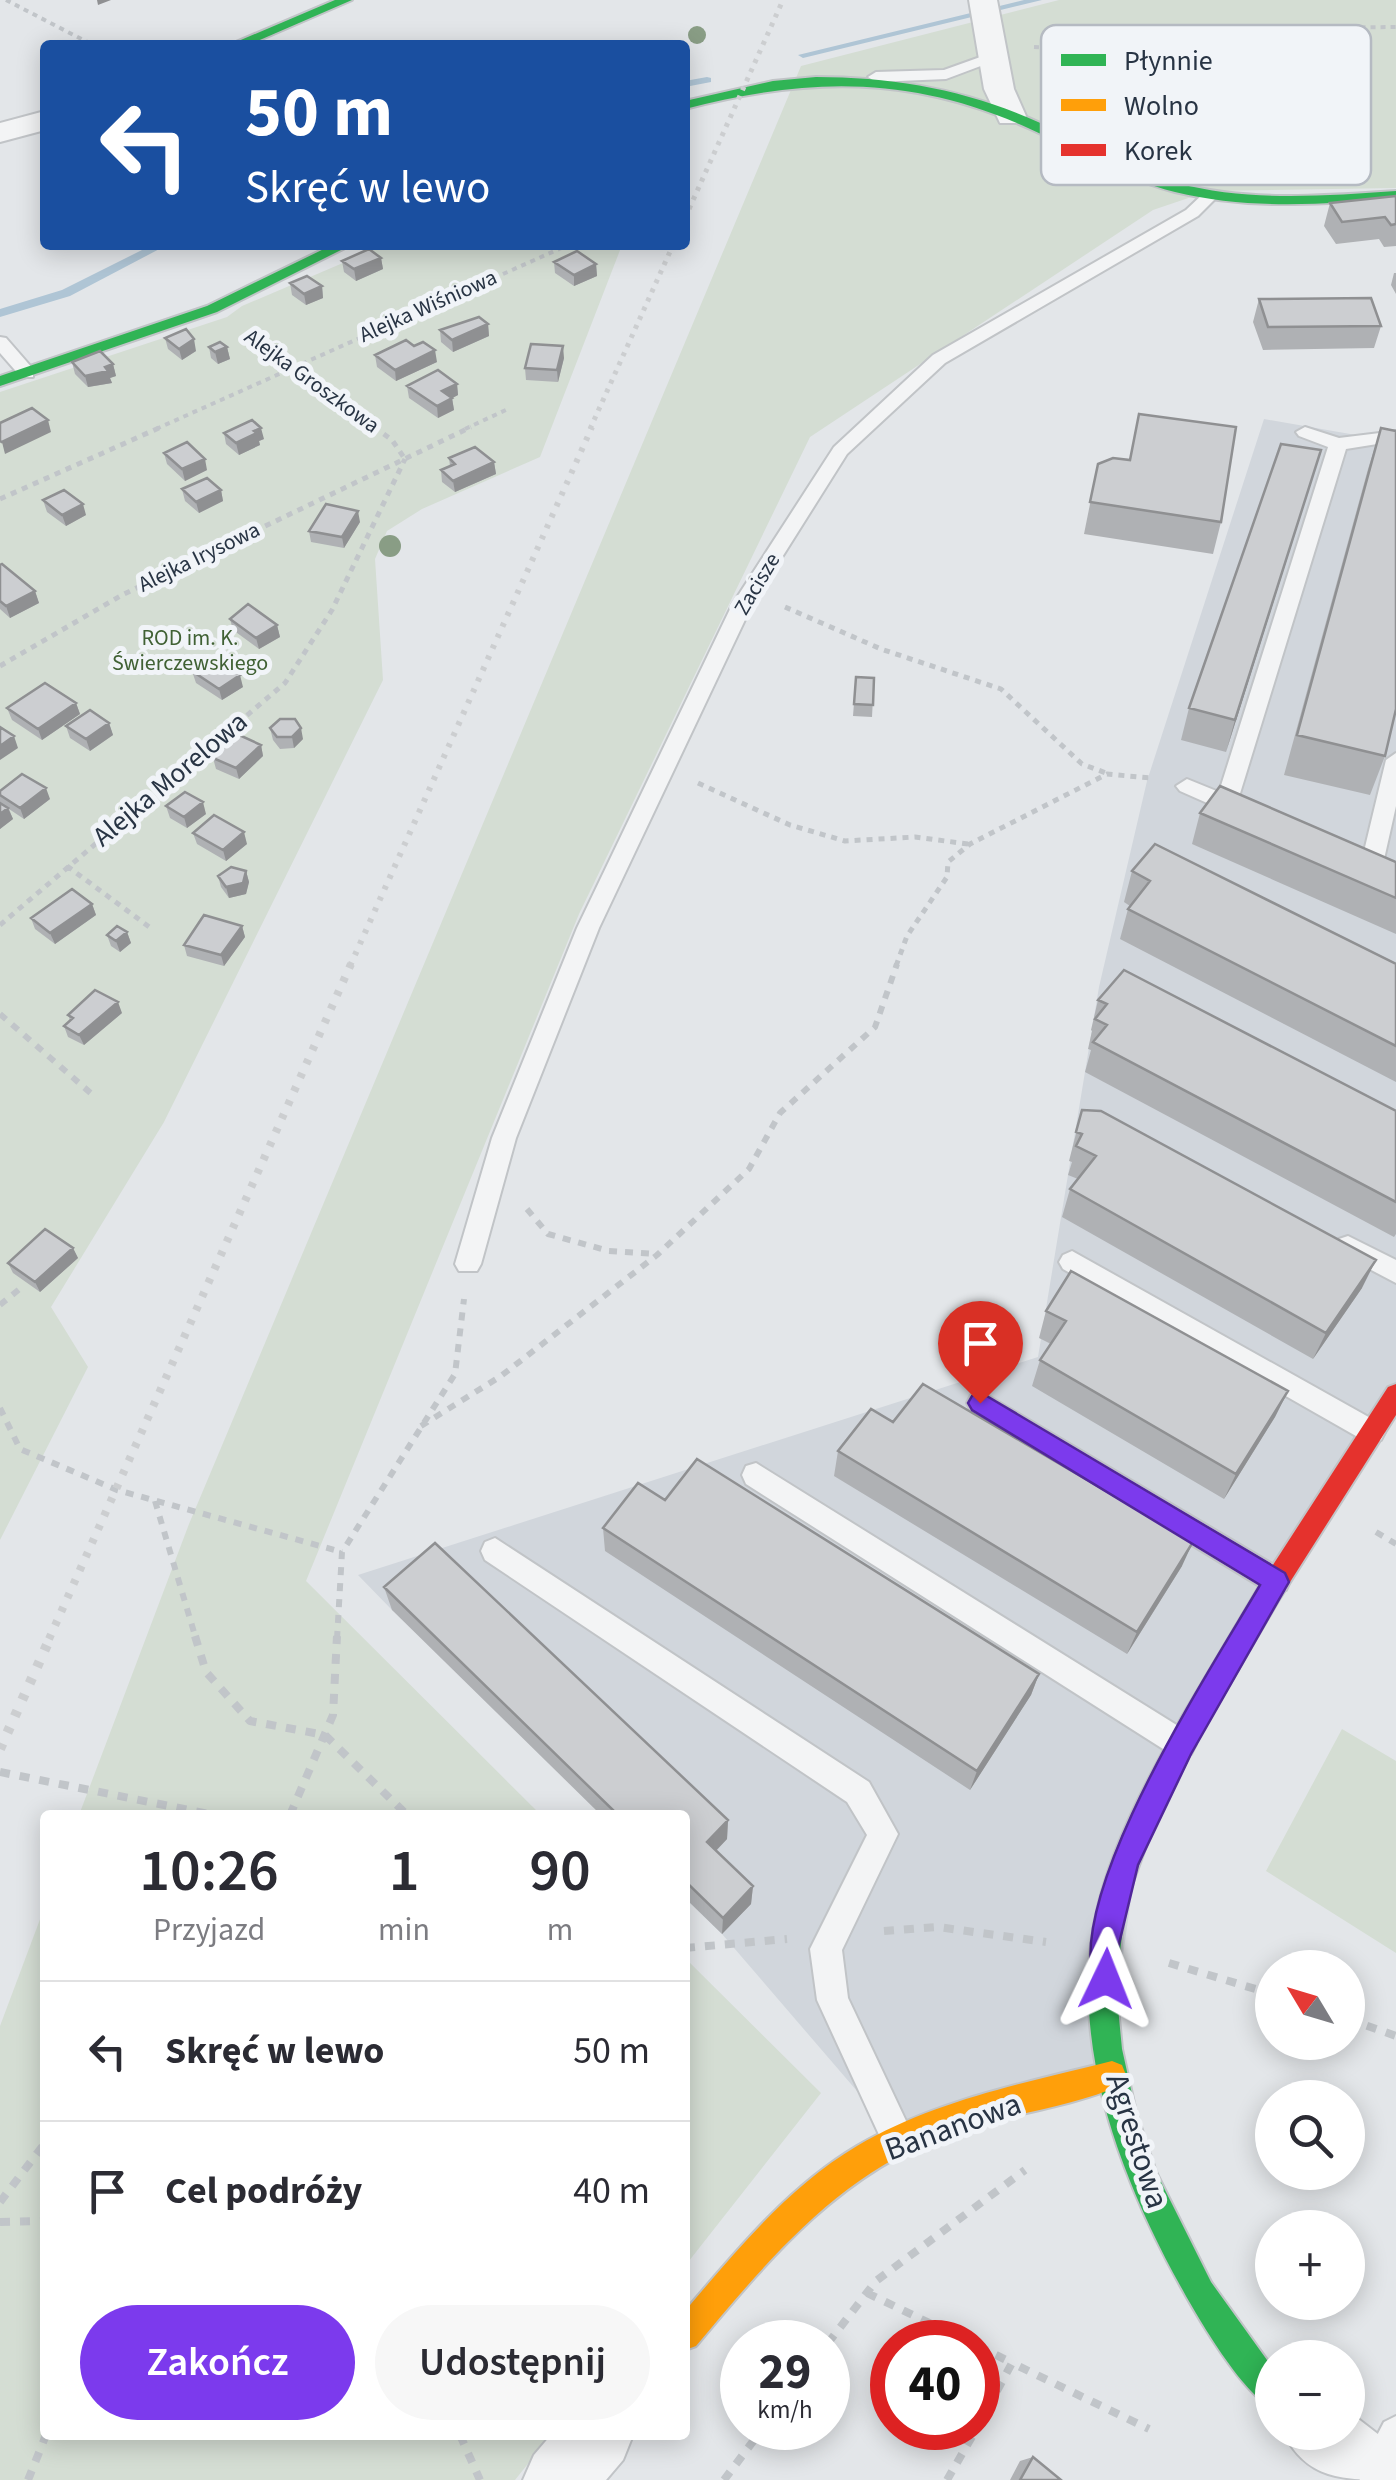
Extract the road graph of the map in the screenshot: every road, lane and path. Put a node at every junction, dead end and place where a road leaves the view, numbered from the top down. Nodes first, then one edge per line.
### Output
1 (6, 0) edge
2 (346, 0) edge
3 (986, 8) edge
4 (1371, 27) edge
5 (1396, 27) edge
6 (83, 40) edge
7 (248, 40) edge
8 (995, 52) junction
9 (1041, 53) edge
10 (876, 78) junction
11 (690, 104) edge
12 (1011, 116) junction
13 (40, 121) edge
14 (1041, 131) edge
15 (0, 133) edge
16 (1174, 185) edge
17 (1396, 194) edge
18 (1210, 196) junction
19 (334, 250) edge
20 (556, 250) edge
21 (212, 309) junction
22 (0, 342) edge
23 (289, 366) junction
24 (27, 372) junction
25 (0, 380) edge
26 (510, 408) dead end
27 (1305, 432) dead end
28 (1396, 436) edge
29 (1338, 444) junction
30 (405, 459) junction
31 (0, 500) edge
32 (748, 596) junction
33 (0, 666) edge
34 (1396, 760) edge
35 (664, 770) junction
36 (1107, 774) junction
37 (1187, 786) joint
38 (1226, 804) junction
39 (1262, 820) edge
40 (970, 844) junction
41 (68, 866) junction
42 (1396, 879) edge
43 (0, 926) edge
44 (152, 929) dead end
45 (0, 1014) edge
46 (94, 1096) dead end
47 (494, 1176) junction
48 (1327, 1235) edge
49 (656, 1254) junction
50 (1072, 1262) dead end
51 (468, 1264) joint
52 (1396, 1272) edge
53 (22, 1287) edge
54 (0, 1305) edge
55 (1396, 1394) edge
56 (980, 1403) dead end
57 (0, 1408) edge
58 (422, 1426) junction
59 (1372, 1432) junction
60 (756, 1475) dead end
61 (155, 1501) junction
62 (495, 1551) dead end
63 (342, 1552) junction
64 (1276, 1582) junction
65 (325, 1734) junction
66 (1181, 1744) junction
67 (0, 1772) edge
68 (189, 1810) edge
69 (292, 1810) edge
70 (401, 1810) edge
71 (1162, 1961) dead end
72 (1255, 1989) edge
73 (1365, 2024) edge
74 (1396, 2036) edge
75 (1112, 2075) junction
76 (899, 2140) junction
77 (40, 2150) edge
78 (1025, 2170) dead end
79 (0, 2202) edge
80 (40, 2221) edge
81 (0, 2222) edge
82 (867, 2293) junction
83 (846, 2320) edge
84 (924, 2320) edge
85 (690, 2329) edge
86 (1000, 2358) edge
87 (1012, 2364) junction
88 (1255, 2373) edge
89 (1000, 2386) edge
90 (1149, 2429) dead end
91 (44, 2440) edge
92 (462, 2440) edge
93 (594, 2440) edge
94 (747, 2450) edge
95 (964, 2450) edge
96 (1355, 2450) edge
97 (1383, 2464) edge
98 (28, 2480) edge
99 (480, 2480) edge
100 (560, 2480) edge
101 (724, 2480) edge
102 (947, 2480) edge

1 - 6 path
2 - 7 street
3 - 8 street
4 - 5 path
8 - 9 path
8 - 10 lane
8 - 12 street
10 - 11 street
10 - 12 street
12 - 14 street
13 - 15 street
16 - 18 street
17 - 18 street
18 - 32 lane, Zacisze
19 - 21 street
20 - 23 path, Alejka Wiśniowa
21 - 23 path, Alejka Groszkowa
21 - 24 street
22 - 24 lane
23 - 30 path, Alejka Groszkowa
23 - 31 path, Alejka Wiśniowa
24 - 25 street
26 - 30 path
27 - 29 lane
28 - 29 lane
29 - 38 lane
30 - 33 path, Alejka Irysowa
30 - 41 path, Alejka Morelowa
32 - 35 lane, Zacisze
32 - 36 path
34 - 42 lane
35 - 40 path
35 - 47 lane, Zacisze
36 - 37 path
36 - 40 path
37 - 38 lane
38 - 39 lane
40 - 49 path
41 - 43 path, Alejka Morelowa
41 - 44 path
45 - 46 path
47 - 49 path
47 - 51 lane, Zacisze
48 - 52 lane
49 - 58 path
50 - 59 lane
51 - 58 path
53 - 54 path
55 - 59 street, Agrestowa
56 - 64 lane
57 - 61 path
58 - 63 path
59 - 64 street, Agrestowa
60 - 66 lane
61 - 63 path
61 - 65 path
62 - 76 lane
63 - 65 path
64 - 66 street, Agrestowa
65 - 69 path
65 - 70 path
66 - 75 street, Agrestowa
67 - 68 path
71 - 72 path
73 - 74 path
75 - 76 street, Bananowa
75 - 88 street, Agrestowa
76 - 85 street, Bananowa
77 - 79 path
78 - 82 path
80 - 81 path
82 - 83 path
82 - 84 path
86 - 87 path
87 - 89 path
87 - 90 path
91 - 98 path
92 - 99 path
93 - 100 street
94 - 101 path
95 - 102 path
96 - 97 street

